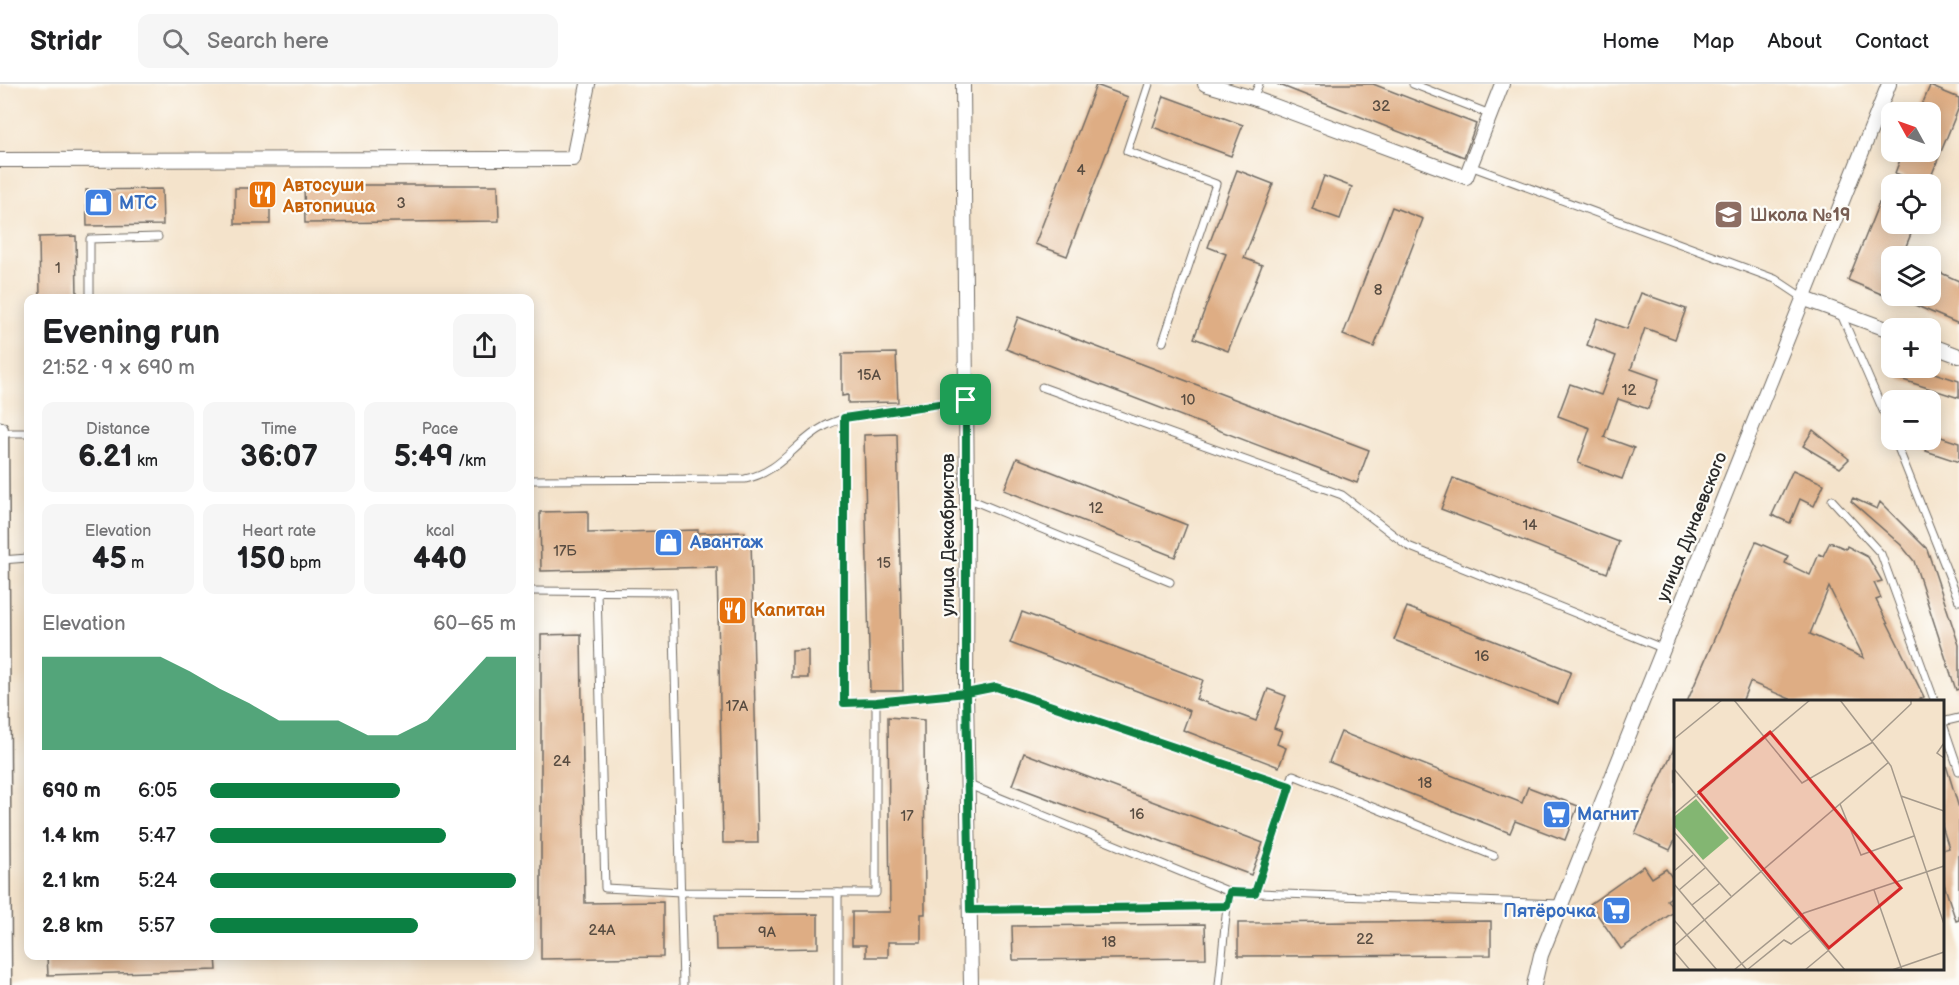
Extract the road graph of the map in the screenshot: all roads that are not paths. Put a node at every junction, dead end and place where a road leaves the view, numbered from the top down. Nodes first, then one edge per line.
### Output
1 (588, 84) edge
2 (963, 84) edge
3 (1149, 84) edge
4 (1205, 84) edge
5 (1259, 84) edge
6 (1413, 84) edge
7 (1502, 84) edge
8 (1889, 84) edge
9 (1253, 98) junction
10 (1490, 114) junction
11 (0, 160) edge
12 (1470, 166) junction
13 (158, 237) dead end
14 (90, 294) edge
15 (1805, 299) junction
16 (1839, 311) junction
17 (1881, 327) edge
18 (1162, 342) dead end
19 (1941, 349) edge
20 (1959, 356) edge
21 (1042, 387) dead end
22 (966, 400) junction
23 (1881, 405) edge
24 (844, 418) junction
25 (0, 431) edge
26 (24, 433) edge
27 (1899, 450) edge
28 (534, 480) edge
29 (967, 498) junction
30 (1832, 500) dead end
31 (24, 558) edge
32 (1, 560) edge
33 (1170, 582) dead end
34 (534, 591) edge
35 (597, 591) junction
36 (1959, 601) edge
37 (1662, 648) junction
38 (966, 693) junction
39 (1934, 700) edge
40 (876, 702) junction
41 (1959, 718) edge
42 (1944, 723) edge
43 (1944, 726) edge
44 (1959, 771) edge
45 (969, 785) junction
46 (1290, 786) junction
47 (1494, 856) dead end
48 (681, 892) junction
49 (1230, 892) junction
50 (838, 893) junction
51 (1255, 893) junction
52 (1561, 904) junction
53 (1227, 906) junction
54 (970, 910) junction
55 (3, 985) edge
56 (683, 985) edge
57 (838, 985) edge
58 (971, 985) edge
59 (1219, 985) edge
60 (1534, 985) edge

1 - 11 street
2 - 22 street, улица Декабристов
3 - 18 lane
4 - 9 street
5 - 9 lane
6 - 10 lane
7 - 10 street
8 - 15 street, улица Дунаевского
9 - 12 street
10 - 12 street
12 - 15 lane
13 - 14 lane
15 - 16 street
15 - 37 street, улица Дунаевского
16 - 17 street
16 - 23 lane
19 - 20 street
21 - 37 lane
22 - 24 lane
22 - 29 street, улица Декабристов
24 - 28 lane
24 - 40 lane
25 - 26 lane
25 - 32 street
27 - 36 lane
29 - 33 lane
29 - 38 street, улица Декабристов
30 - 39 lane
31 - 32 lane
32 - 55 street
34 - 35 lane
35 - 48 lane
35 - 48 lane
37 - 52 street, улица Дунаевского
38 - 40 lane
38 - 45 street, улица Декабристов
38 - 46 lane
40 - 50 lane
41 - 42 lane
43 - 44 lane
45 - 49 lane
45 - 54 street, улица Декабристов
46 - 47 lane
46 - 51 lane
48 - 50 lane
48 - 56 lane
49 - 51 lane
49 - 53 lane
50 - 57 lane
51 - 52 lane
52 - 60 street, улица Дунаевского
53 - 54 lane
53 - 59 lane
54 - 58 street, улица Декабристов

